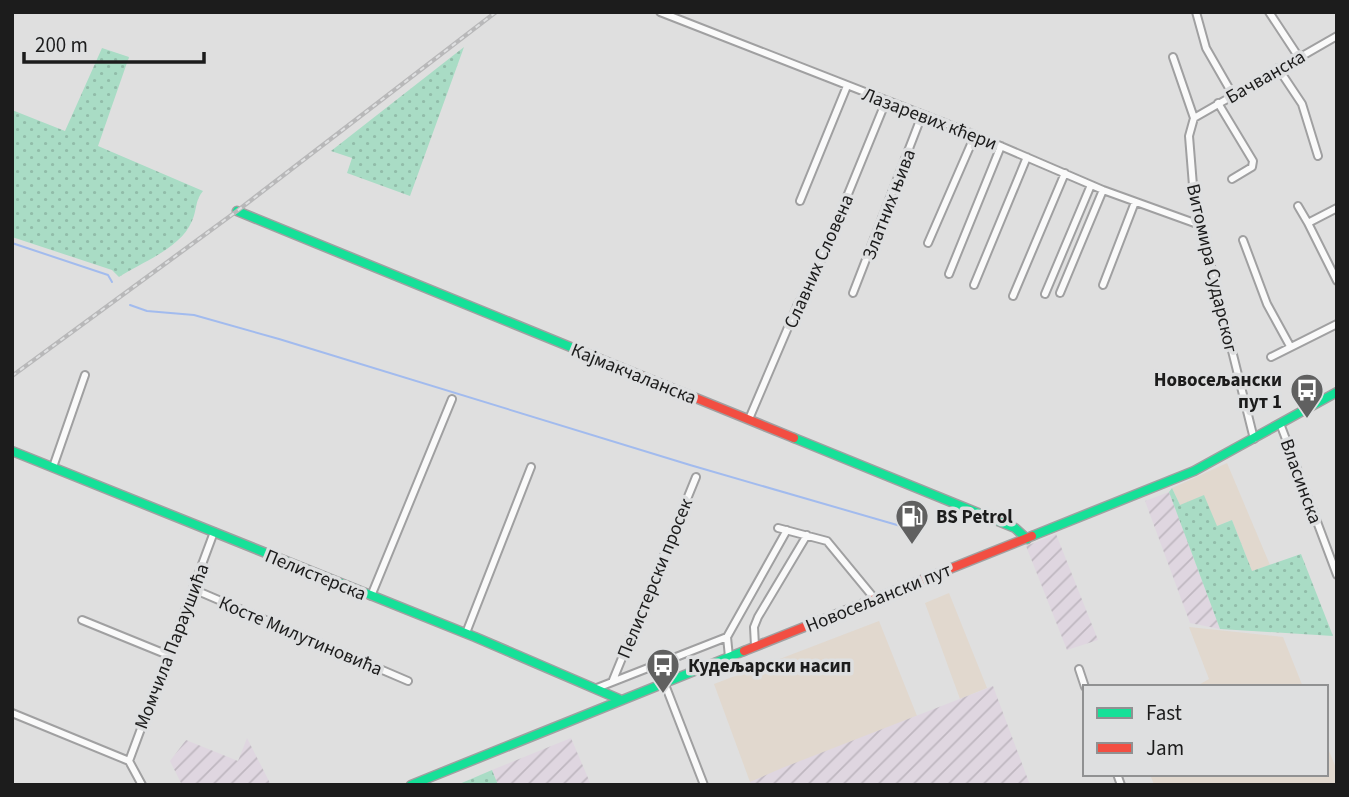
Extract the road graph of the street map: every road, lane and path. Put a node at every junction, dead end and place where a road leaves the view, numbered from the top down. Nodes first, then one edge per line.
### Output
1 (660, 12) edge
2 (1196, 12) edge
3 (1269, 12) edge
4 (1337, 36) edge
5 (1298, 56) junction
6 (1173, 57) dead end
7 (1278, 68) junction
8 (847, 86) junction
9 (1233, 94) junction
10 (886, 101) junction
11 (1218, 103) junction
12 (922, 115) junction
13 (1194, 118) junction
14 (975, 135) junction
15 (1001, 146) junction
16 (1318, 156) dead end
17 (1027, 157) junction
18 (1065, 173) junction
19 (1232, 179) dead end
20 (1091, 185) junction
21 (1103, 190) junction
22 (800, 201) dead end
23 (1135, 202) junction
24 (1298, 206) dead end
25 (1337, 208) edge
26 (237, 211) dead end
27 (1308, 223) junction
28 (1200, 225) junction
29 (1243, 240) dead end
30 (928, 243) dead end
31 (949, 274) dead end
32 (1337, 281) edge
33 (974, 285) dead end
34 (1103, 285) dead end
35 (853, 293) dead end
36 (1060, 293) dead end
37 (1045, 294) dead end
38 (1013, 296) dead end
39 (1337, 324) edge
40 (1290, 346) junction
41 (1271, 357) dead end
42 (85, 376) dead end
43 (1337, 392) edge
44 (452, 399) dead end
45 (749, 419) junction
46 (1281, 426) junction
47 (1254, 439) junction
48 (12, 451) edge
49 (53, 467) junction
50 (531, 467) dead end
51 (696, 477) dead end
52 (778, 528) dead end
53 (788, 530) junction
54 (214, 532) junction
55 (807, 535) junction
56 (1027, 539) junction
57 (1337, 575) edge
58 (193, 589) junction
59 (371, 596) junction
60 (874, 598) junction
61 (82, 620) dead end
62 (466, 633) junction
63 (727, 638) junction
64 (755, 646) junction
65 (168, 655) junction
66 (729, 657) junction
67 (1079, 669) dead end
68 (613, 680) junction
69 (408, 681) dead end
70 (664, 682) junction
71 (1084, 685) edge
72 (597, 688) junction
73 (619, 699) junction
74 (12, 713) edge
75 (129, 761) junction
76 (142, 785) edge
77 (411, 785) edge
78 (704, 785) edge

1 - 8 street, Лазаревих кћери
2 - 9 street
3 - 5 street
4 - 5 street, Бачванска
5 - 7 street, Бачванска
6 - 13 street, Витомира Сударског
7 - 9 street, Бачванска
7 - 16 street
8 - 10 street, Лазаревих кћери
8 - 22 street
9 - 11 street, Бачванска
10 - 12 street, Лазаревих кћери
10 - 45 street, Славних Словена
11 - 13 street, Бачванска
11 - 19 street
12 - 14 street, Лазаревих кћери
12 - 35 street, Златних њива
13 - 28 street, Витомира Сударског
14 - 15 street, Лазаревих кћери
14 - 30 street
15 - 17 street, Лазаревих кћери
15 - 31 street
17 - 18 street, Лазаревих кћери
17 - 33 street
18 - 20 street, Лазаревих кћери
18 - 38 street
20 - 21 street, Лазаревих кћери
20 - 37 street
21 - 23 street, Лазаревих кћери
21 - 36 street
23 - 28 street, Лазаревих кћери
23 - 34 street
24 - 27 street
25 - 27 street
26 - 45 street, Кајмакчаланска
27 - 32 street
28 - 47 street, Витомира Сударског
29 - 40 street
39 - 40 street
40 - 41 street
42 - 49 street
43 - 46 street, Новосељански пут
44 - 59 street
45 - 56 street, Кајмакчаланска
46 - 47 street, Новосељански пут
46 - 57 street, Власинска
47 - 56 street, Новосељански пут
48 - 49 street, Пелистерска
49 - 54 street, Пелистерска
50 - 62 street
51 - 68 street, Пелистерски просек
52 - 53 street
53 - 55 street
53 - 63 street
54 - 58 street, Момчила Параушића
54 - 59 street, Пелистерска
55 - 60 street
55 - 64 street
56 - 60 street, Новосељански пут
58 - 65 street, Момчила Параушића
58 - 69 street, Косте Милутиновића
59 - 62 street, Пелистерска
60 - 64 street, Новосељански пут
61 - 65 street
62 - 72 street, Пелистерска
63 - 66 street
63 - 68 street
64 - 66 street, Новосељански пут
65 - 75 street, Момчила Параушића
66 - 70 street, Новосељански пут
67 - 71 street
68 - 72 street
70 - 73 street, Новосељански пут
70 - 78 street
72 - 73 street, Пелистерска
73 - 77 street, Новосељански пут
74 - 75 street
75 - 76 street

